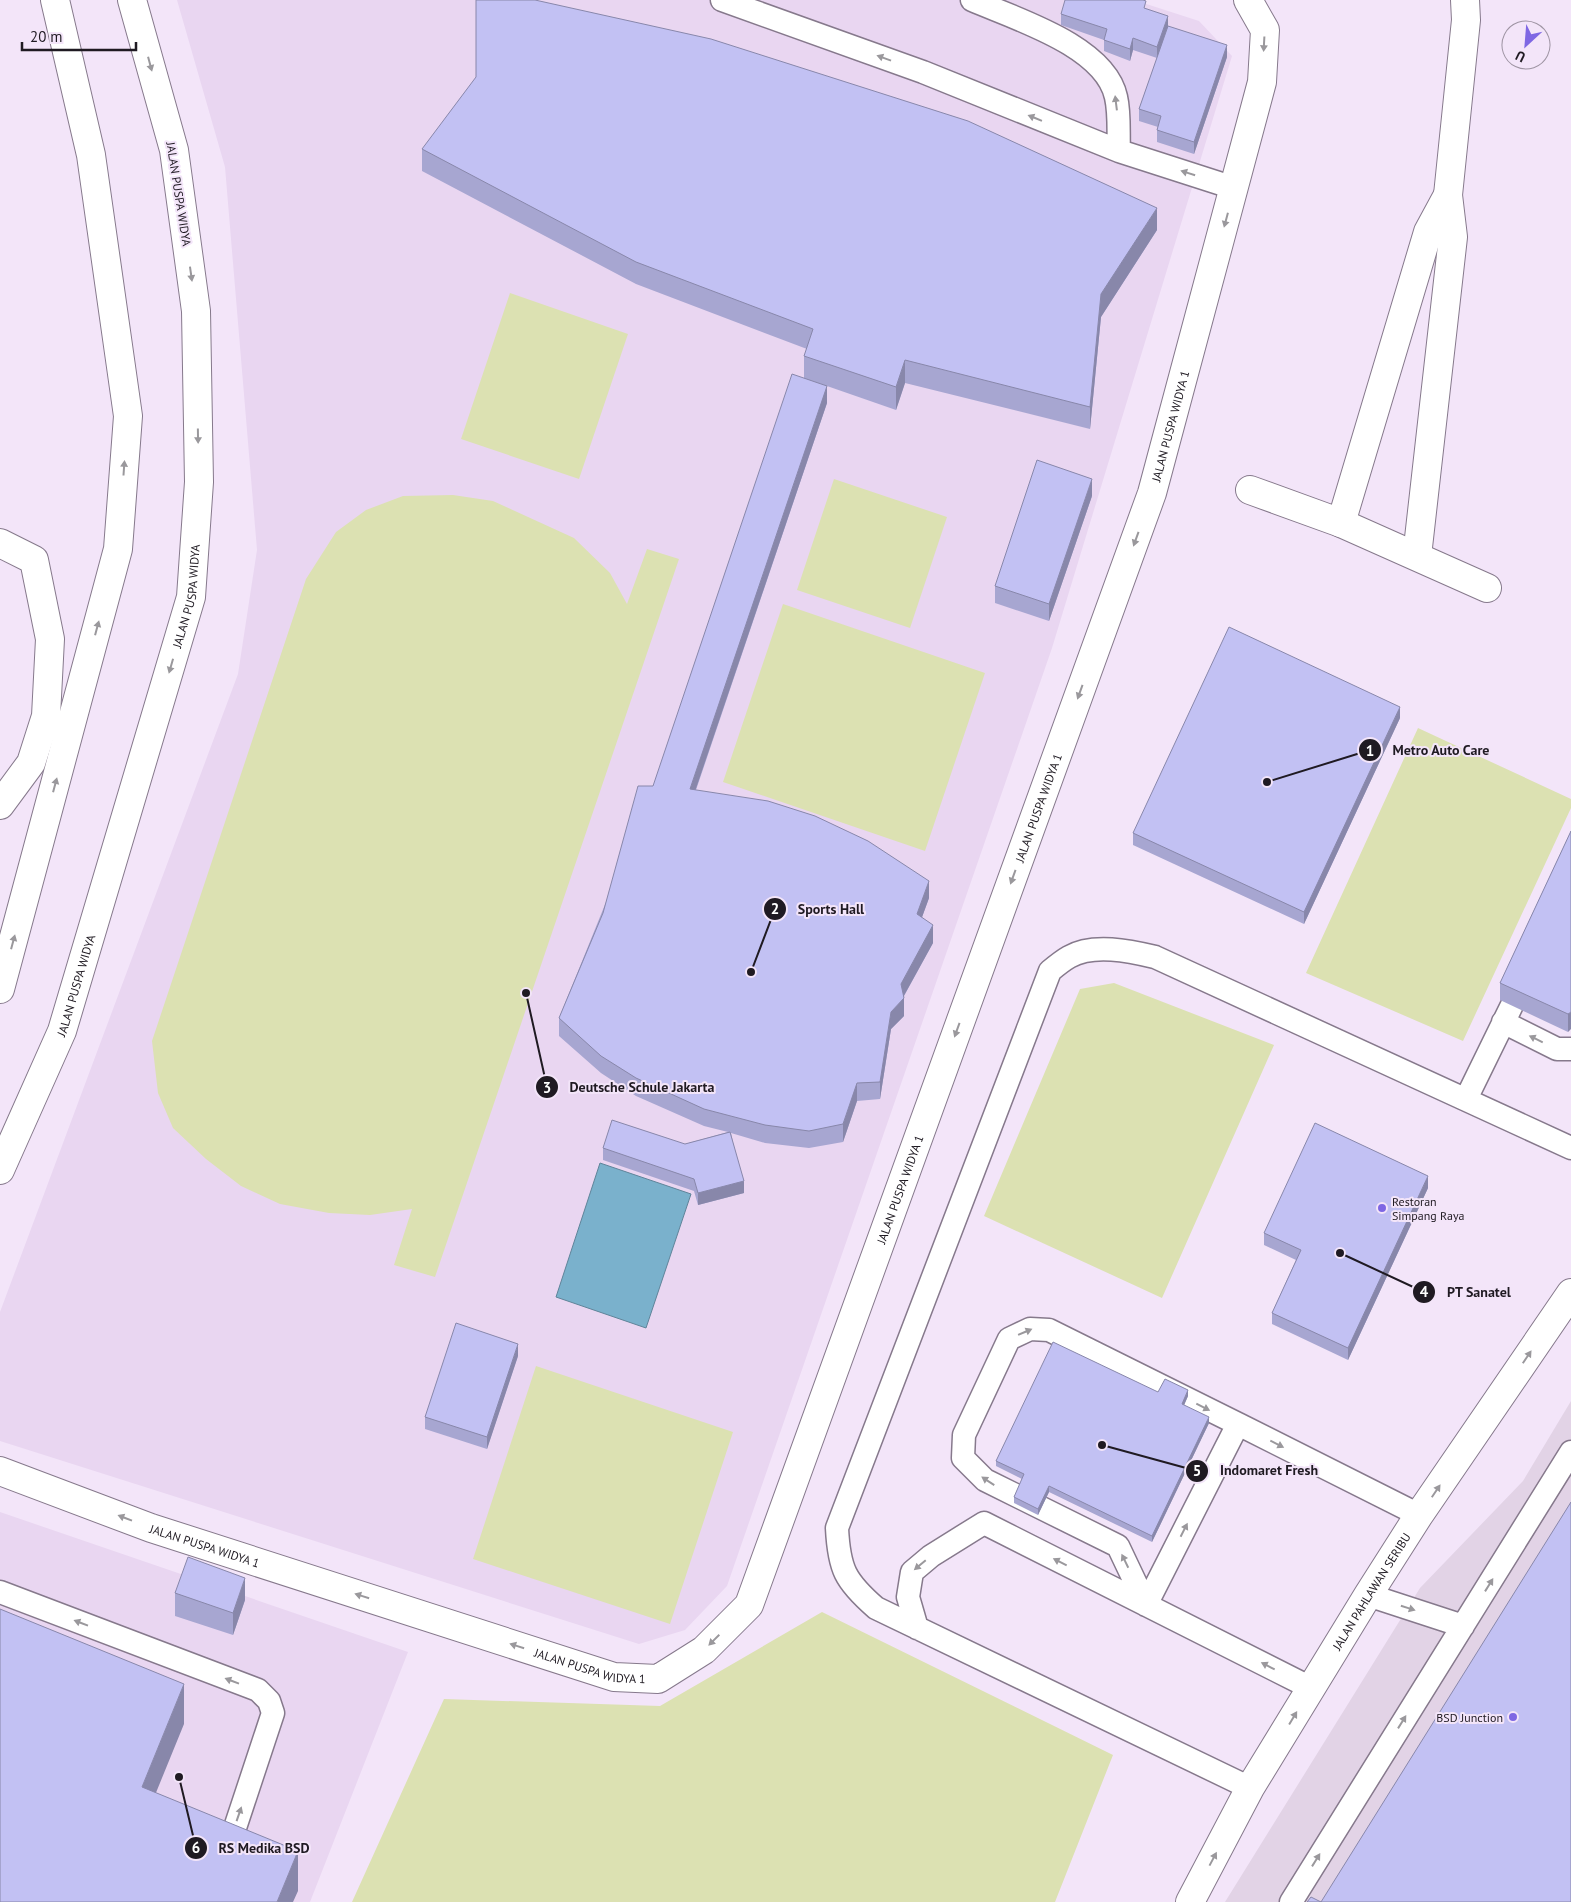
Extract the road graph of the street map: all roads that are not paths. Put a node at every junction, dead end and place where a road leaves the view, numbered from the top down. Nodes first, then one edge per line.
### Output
1 (55, 0) edge
2 (132, 0) edge
3 (722, 0) edge
4 (972, 0) edge
5 (1248, 0) edge
6 (1465, 0) edge
7 (1119, 151) junction
8 (1234, 188) junction
9 (1448, 194) junction
10 (1250, 490) dead end
11 (1341, 523) junction
12 (0, 543) edge
13 (1417, 556) junction
14 (1487, 588) dead end
15 (0, 805) edge
16 (0, 988) edge
17 (1571, 1049) edge
18 (1466, 1100) junction
19 (1571, 1148) edge
20 (0, 1170) edge
21 (1571, 1293) edge
22 (1238, 1424) junction
23 (1571, 1452) edge
24 (0, 1471) edge
25 (1419, 1515) junction
26 (0, 1592) edge
27 (1368, 1595) junction
28 (1146, 1605) junction
29 (1463, 1626) junction
30 (917, 1628) junction
31 (1311, 1688) junction
32 (1250, 1788) junction
33 (224, 1861) edge
34 (1190, 1902) edge
35 (1292, 1902) edge

16 -> 1 street
2 -> 20 street, JALAN PUSPA WIDYA
7 -> 3 lane
7 -> 4 lane
5 -> 8 street, JALAN PUSPA WIDYA 1
6 - 9 street
8 -> 7 lane
8 -> 24 street, JALAN PUSPA WIDYA 1
9 - 11 street
9 - 13 street
10 - 11 street
11 - 13 street
12 - 15 street
13 - 14 street
17 -> 18 lane
18 - 19 lane
18 - 30 lane
25 -> 21 street, JALAN PAHLAWAN SERIBU
22 -> 25 lane
28 -> 22 lane
28 -> 22 lane
29 -> 23 lane
25 - 27 street, JALAN PAHLAWAN SERIBU
33 -> 26 lane
27 -> 29 lane
27 - 31 street, JALAN PAHLAWAN SERIBU
28 -> 30 lane
31 -> 28 lane
35 -> 29 lane
30 - 32 lane
32 -> 31 street, JALAN PAHLAWAN SERIBU
34 -> 32 street, JALAN PAHLAWAN SERIBU

